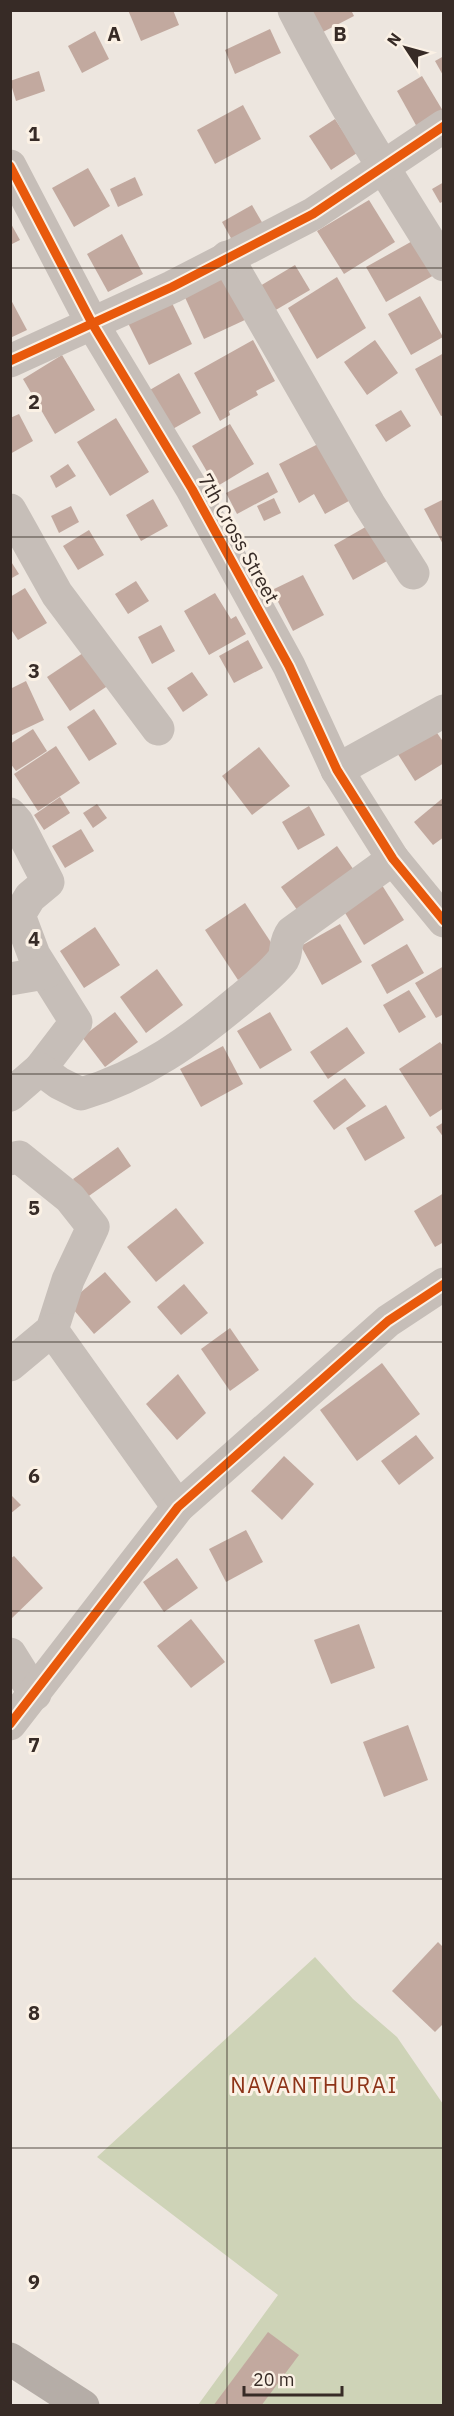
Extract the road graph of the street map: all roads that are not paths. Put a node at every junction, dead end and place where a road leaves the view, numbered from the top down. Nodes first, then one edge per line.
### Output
1 (294, 10) edge
2 (444, 126) edge
3 (10, 166) edge
4 (382, 166) junction
5 (227, 258) junction
6 (444, 265) edge
7 (93, 325) junction
8 (10, 361) edge
9 (10, 510) edge
10 (413, 573) dead end
11 (444, 711) edge
12 (158, 729) dead end
13 (337, 770) junction
14 (10, 814) edge
15 (393, 859) junction
16 (444, 921) edge
17 (15, 922) edge
18 (45, 973) junction
19 (10, 979) edge
20 (40, 1069) junction
21 (10, 1095) edge
22 (10, 1159) edge
23 (444, 1284) edge
24 (52, 1330) junction
25 (10, 1365) edge
26 (178, 1507) junction
27 (10, 1654) edge
28 (35, 1694) junction
29 (10, 1724) edge
30 (10, 2359) edge
31 (83, 2406) edge

1 - 4 street
2 - 4 street
3 - 7 street, 7th Cross Street
4 - 5 street
4 - 6 street
5 - 7 street
5 - 10 street
7 - 8 street
7 - 13 street, 7th Cross Street
9 - 12 street
11 - 13 street
13 - 15 street, 7th Cross Street
14 - 17 street
15 - 16 street, 7th Cross Street
15 - 20 street
17 - 18 street
18 - 19 street
18 - 20 street
20 - 21 street
22 - 24 street
23 - 26 street
24 - 25 street
24 - 26 street
26 - 28 street
27 - 28 street
28 - 29 street
30 - 31 main road

